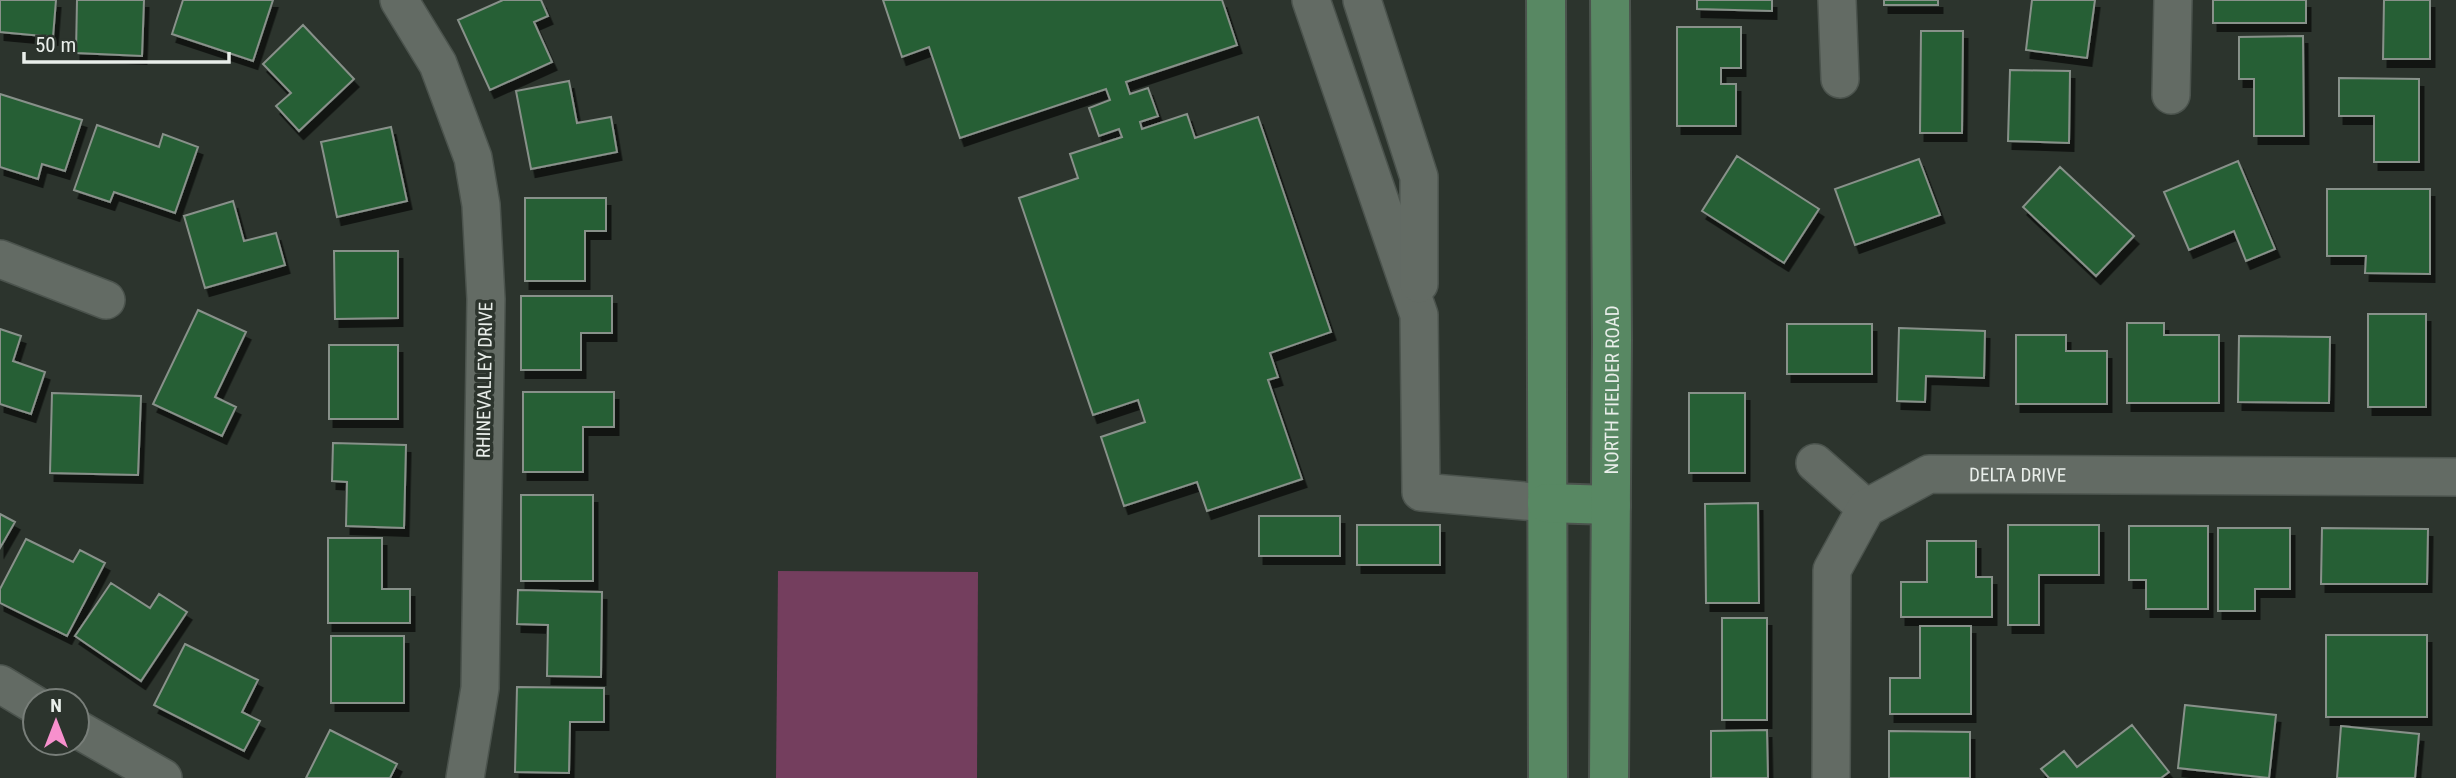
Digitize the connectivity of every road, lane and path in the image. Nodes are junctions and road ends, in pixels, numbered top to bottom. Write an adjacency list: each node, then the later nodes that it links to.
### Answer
1 (398, 0): 22 (street, RHINEVALLEY DRIVE)
2 (1311, 0): 12 (street)
3 (1362, 0): 12 (street)
4 (1546, 0): 15 (main road)
5 (1611, 0): 16 (main road, NORTH FIELDER ROAD)
6 (1837, 0): 8 (street)
7 (2173, 0): 9 (street)
8 (1840, 79)
9 (2171, 95)
10 (0, 259): 11 (street)
11 (106, 300)
12 (1419, 315): 15 (street)
13 (1815, 463): 17 (street)
14 (2456, 477): 17 (street, DELTA DRIVE)
15 (1547, 503): 16 (main road); 23 (main road)
16 (1611, 505): 24 (main road, NORTH FIELDER ROAD)
17 (1866, 508): 25 (street)
18 (0, 684): 19 (street)
19 (21, 697)
20 (91, 737): 21 (street)
21 (163, 778)
22 (465, 778)
23 (1548, 778)
24 (1609, 778)
25 (1831, 778)

